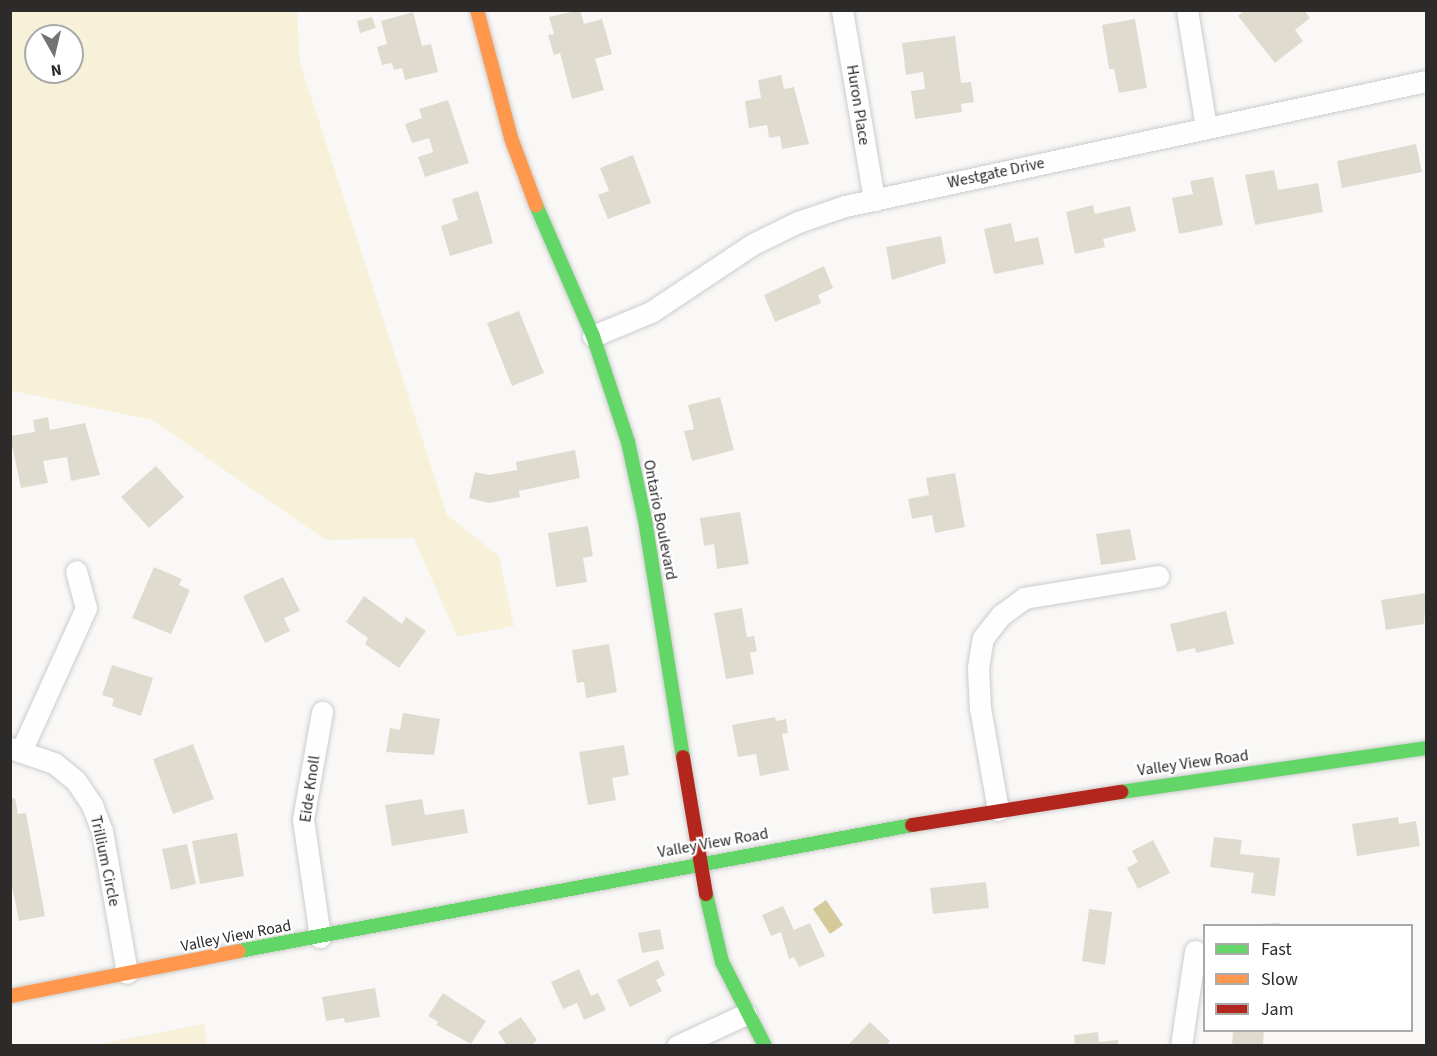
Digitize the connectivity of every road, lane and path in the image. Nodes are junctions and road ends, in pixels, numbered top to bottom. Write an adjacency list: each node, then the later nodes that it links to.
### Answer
1 (477, 10): 7 (main road, Ontario Boulevard)
2 (842, 10): 6 (street, Huron Place)
3 (1187, 10): 5 (street)
4 (1426, 81): 5 (street, Westgate Drive)
5 (1206, 127): 6 (street, Westgate Drive)
6 (873, 200): 7 (street, Westgate Drive)
7 (593, 336): 14 (main road, Ontario Boulevard)
8 (76, 571): 11 (street, Trillium Circle)
9 (1158, 576): 13 (street)
10 (322, 712): 15 (street, Eide Knoll)
11 (16, 748): 17 (street, Trillium Circle)
12 (1426, 748): 13 (main road, Valley View Road)
13 (998, 810): 14 (main road, Valley View Road)
14 (700, 862): 15 (main road, Valley View Road); 19 (main road, Ontario Boulevard)
15 (320, 937): 17 (main road, Valley View Road)
16 (1195, 951): 22 (street)
17 (127, 973): 18 (main road, Valley View Road)
18 (10, 996)
19 (746, 1014): 20 (street); 21 (main road, Ontario Boulevard)
20 (677, 1046)
21 (765, 1046)
22 (1181, 1046)

